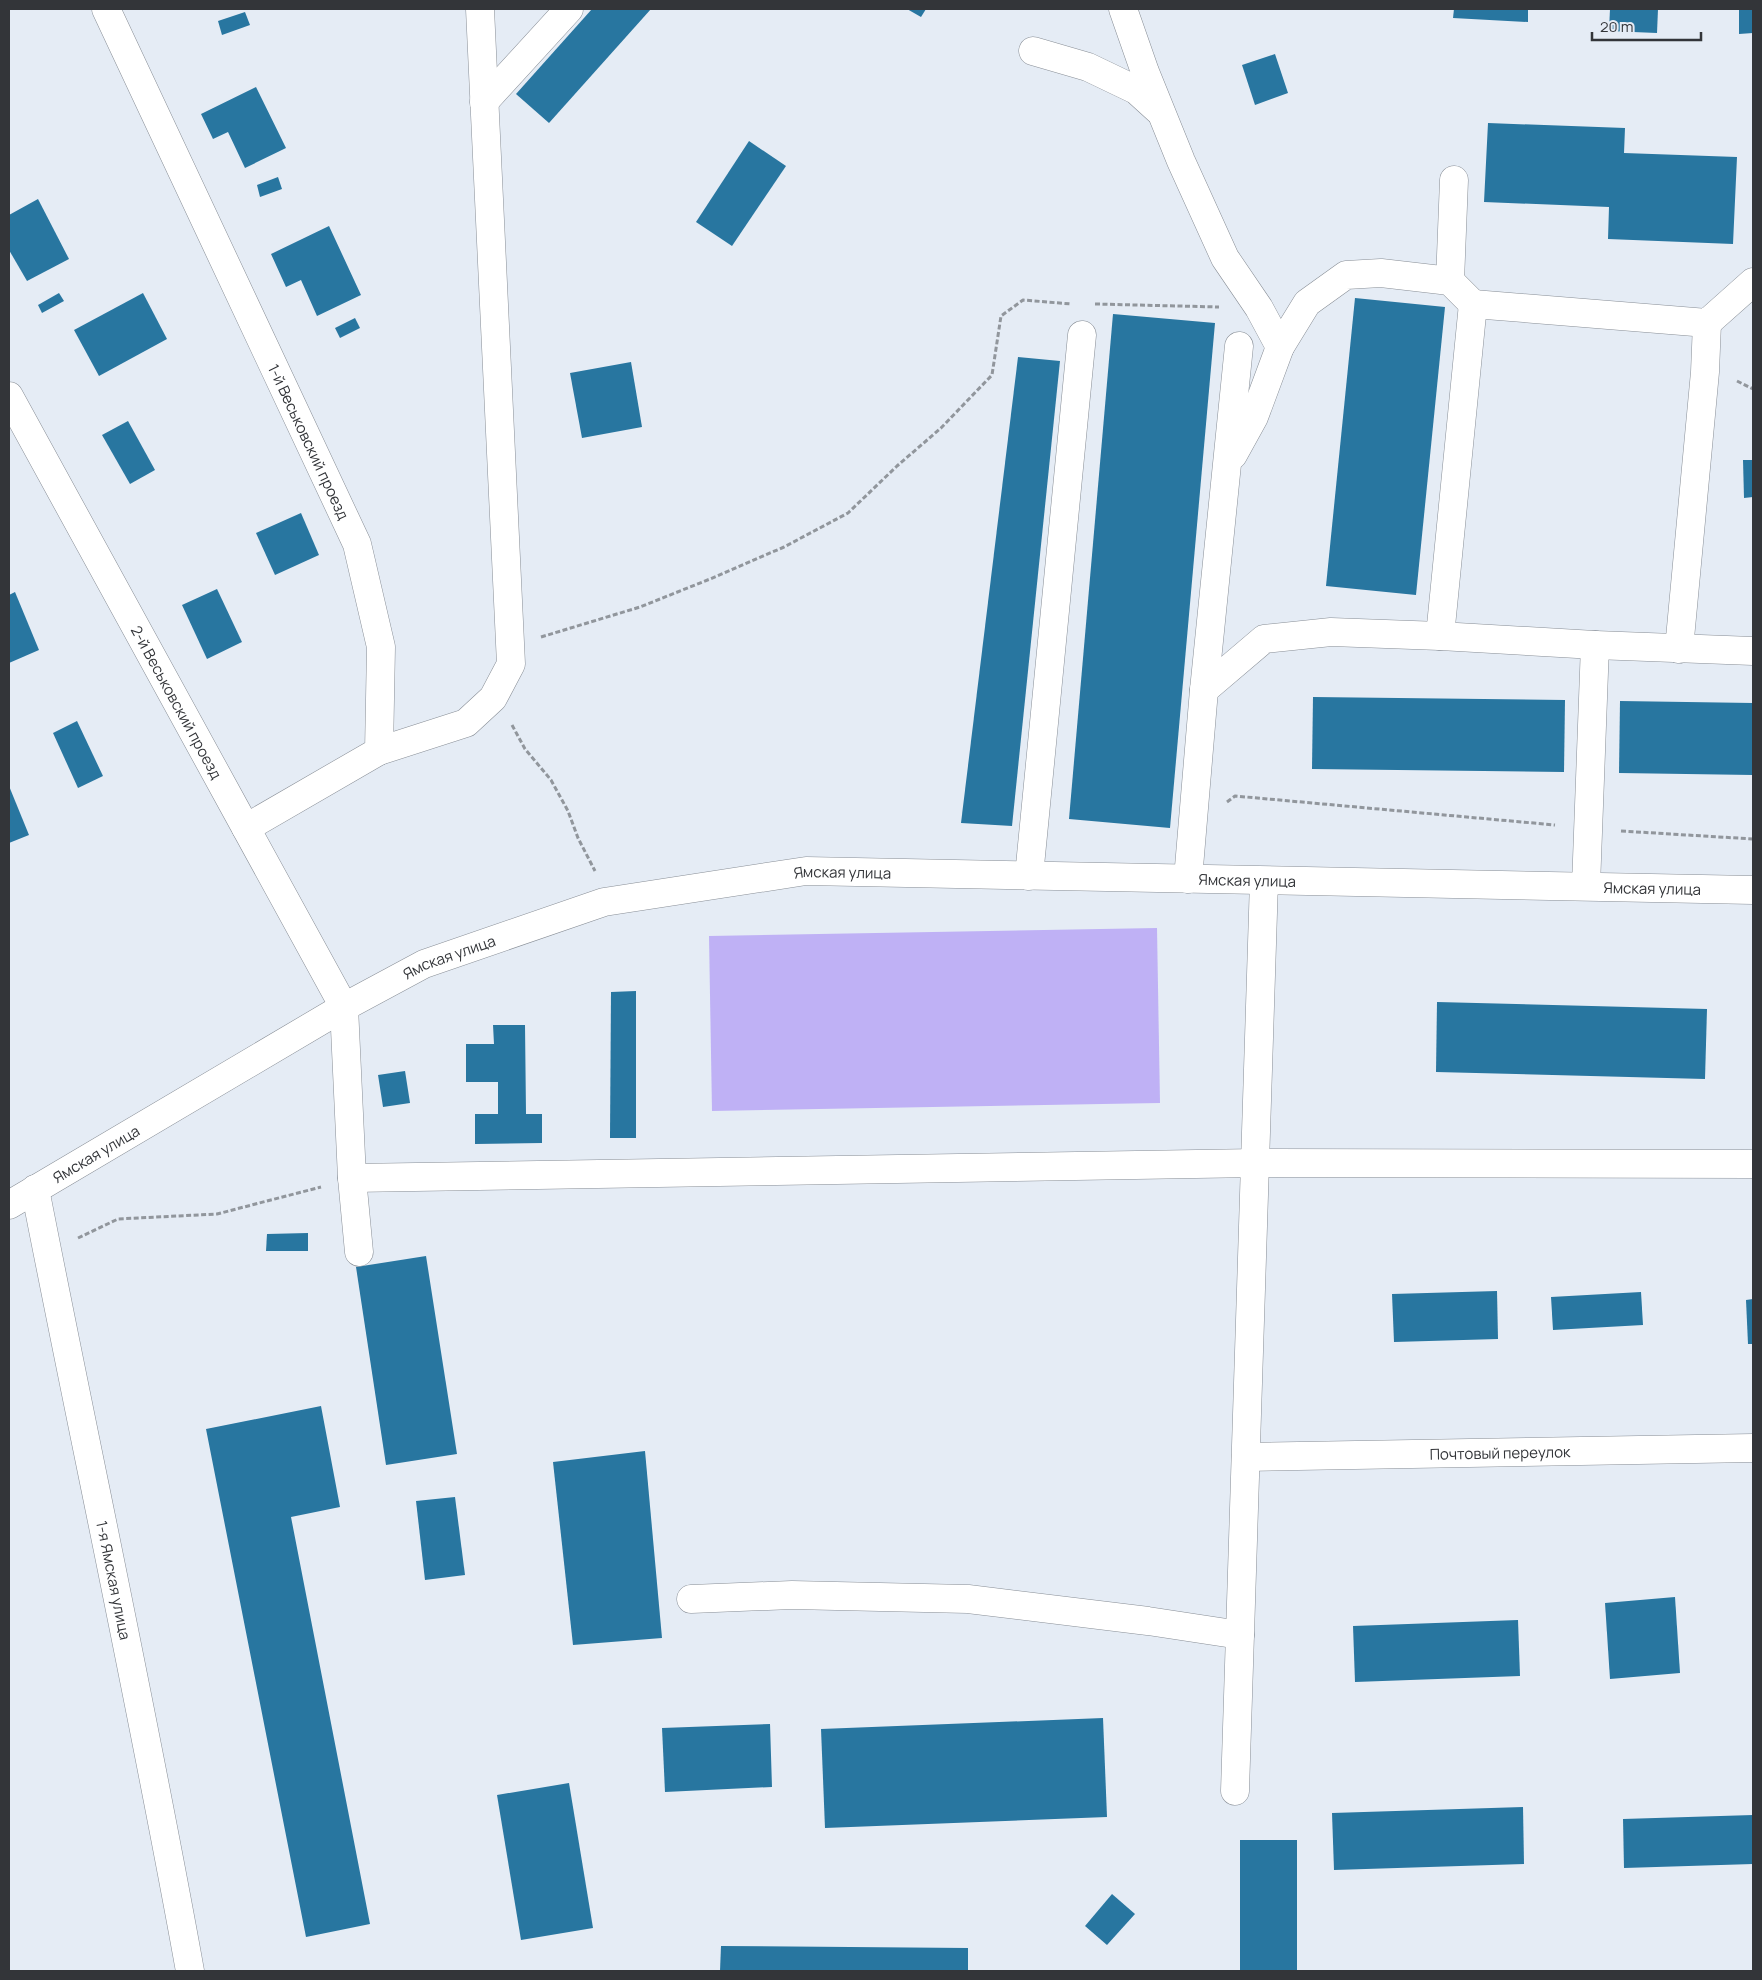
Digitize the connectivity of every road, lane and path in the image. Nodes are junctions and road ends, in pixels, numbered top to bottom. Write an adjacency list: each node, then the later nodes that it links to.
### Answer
1 (106, 9): 28 (street, 1-й Веськовский проезд)
2 (480, 9): 6 (street)
3 (568, 9): 6 (street)
4 (1123, 9): 7 (street)
5 (1033, 50): 7 (street)
6 (484, 102): 25 (street)
7 (1161, 113): 14 (street)
8 (1454, 180): 9 (street)
9 (1450, 281): 13 (street); 18 (street)
10 (1753, 282): 15 (street)
11 (1074, 304): 25 (path)
12 (1093, 304): 14 (path)
13 (1473, 304): 15 (street); 21 (street)
14 (1259, 308): 18 (street)
15 (1706, 323): 23 (street)
16 (1082, 335): 33 (street)
17 (1239, 346): 20 (street)
18 (1280, 347): 20 (street)
19 (9, 396): 30 (street, 2-й Веськовский проезд)
20 (1227, 465): 26 (street)
21 (1440, 636): 22 (street); 26 (street)
22 (1595, 645): 23 (street); 31 (street)
23 (1679, 649): 24 (street)
24 (1753, 651)
25 (511, 664): 27 (street)
26 (1204, 690): 29 (street)
27 (493, 698): 28 (street); 38 (path)
28 (379, 751): 30 (street)
29 (1193, 826): 31 (path); 34 (street)
30 (246, 828): 39 (street, 2-й Веськовский проезд)
31 (1588, 828): 32 (path); 36 (street)
32 (1753, 839)
33 (1029, 876): 34 (street, Ямская улица); 38 (street, Ямская улица)
34 (1188, 879): 35 (street, Ямская улица)
35 (1264, 881): 36 (street, Ямская улица); 40 (street)
36 (1586, 886): 37 (street, Ямская улица)
37 (1753, 890)
38 (604, 902): 39 (street, Ямская улица)
39 (344, 1007): 42 (street); 43 (street, Ямская улица)
40 (1256, 1163): 41 (street); 42 (street); 48 (street)
41 (1753, 1164)
42 (352, 1178): 45 (street); 46 (path)
43 (36, 1189): 44 (street, Ямская улица); 46 (street, 1-я Ямская улица)
44 (9, 1205)
45 (359, 1252)
46 (48, 1253): 52 (street, 1-я Ямская улица)
47 (1753, 1448): 48 (street, Почтовый переулок)
48 (1246, 1457): 50 (street)
49 (691, 1599): 50 (street)
50 (1240, 1635): 51 (street)
51 (1235, 1791)
52 (190, 1971)

